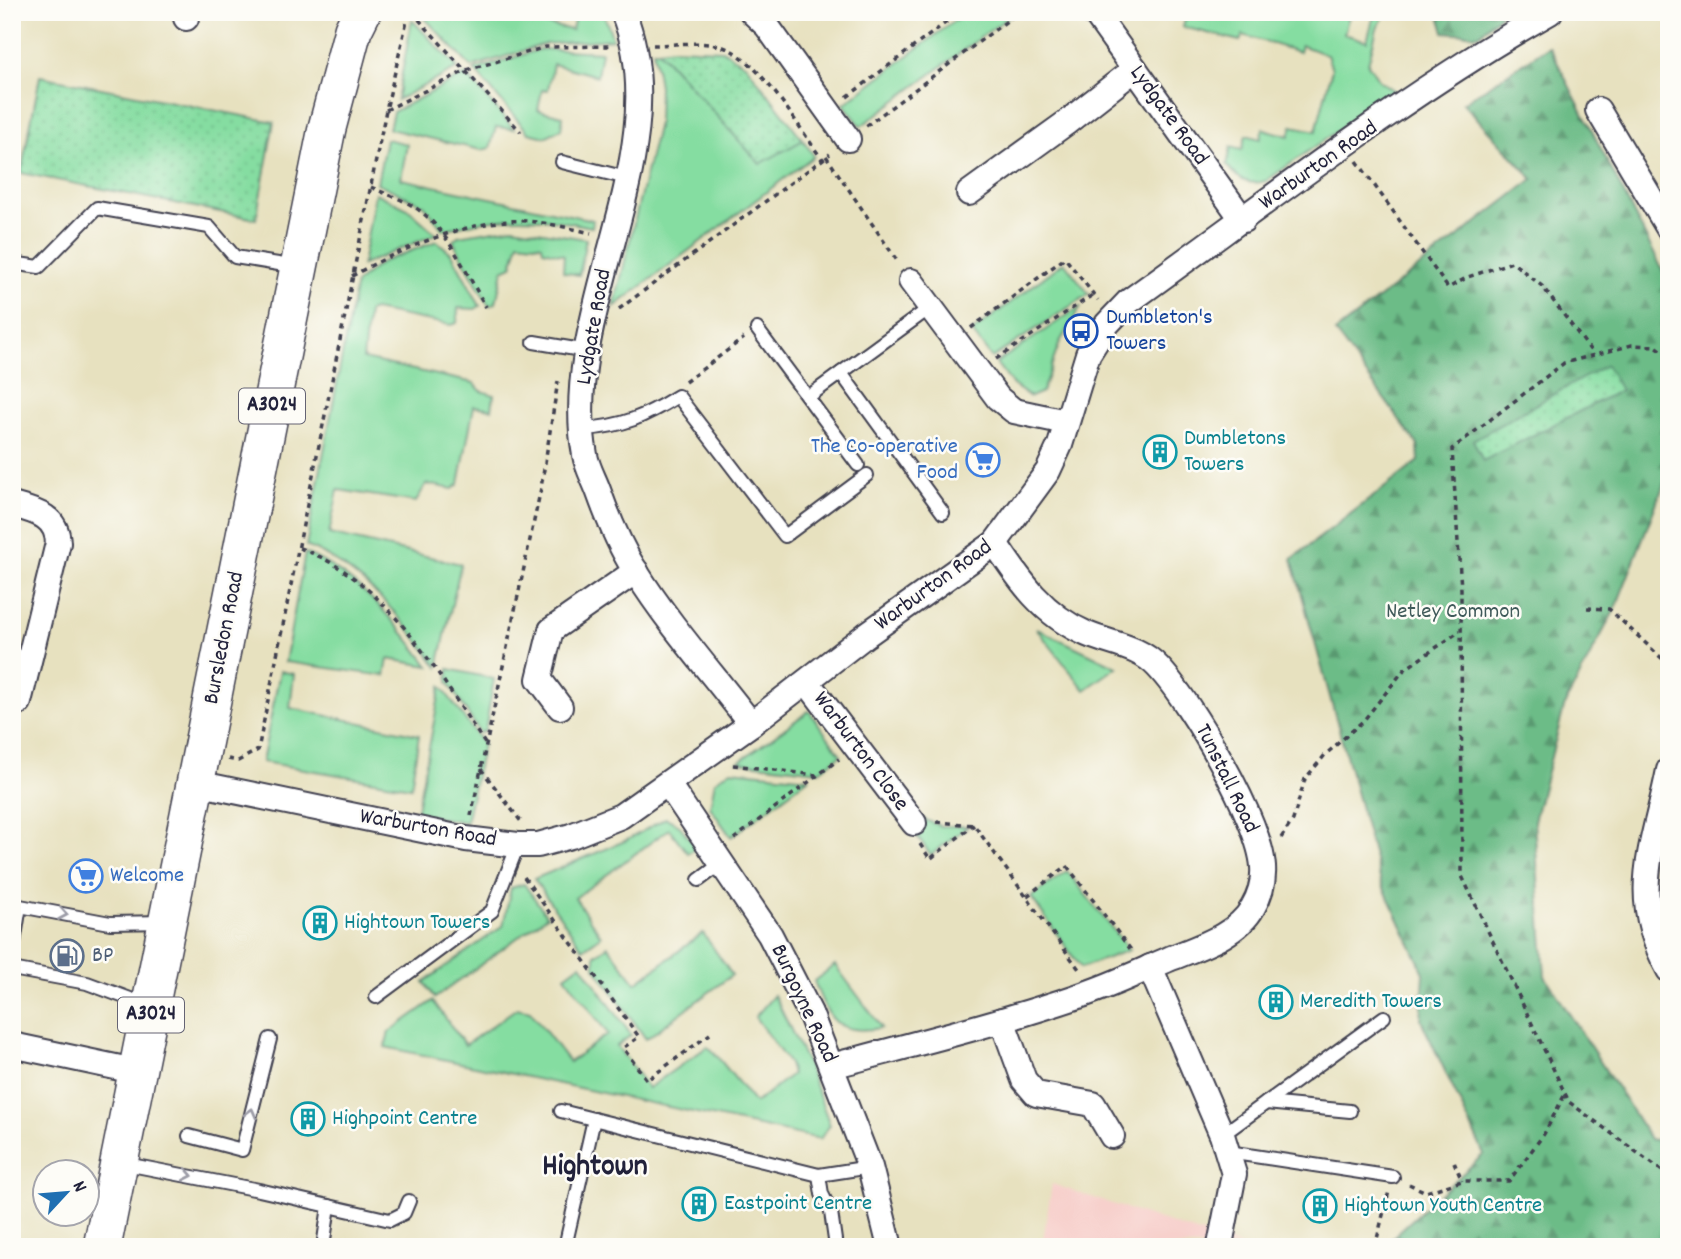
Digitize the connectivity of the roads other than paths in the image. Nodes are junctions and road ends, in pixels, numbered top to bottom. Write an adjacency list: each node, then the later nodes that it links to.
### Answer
1 (752, 12): 8 (street)
2 (1094, 12): 6 (street, Lydgate Road)
3 (1550, 12): 12 (street, Warburton Road)
4 (630, 14): 10 (street, Lydgate Road)
5 (356, 18): 15 (main road, Bursledon Road / A3024)
6 (1135, 69): 11 (street); 12 (street, Lydgate Road)
7 (1598, 110): 13 (street)
8 (848, 139)
9 (562, 162): 10 (lane)
10 (627, 178): 20 (street, Lydgate Road)
11 (969, 192)
12 (1243, 220): 23 (street, Warburton Road)
13 (1669, 229)
14 (12, 263): 15 (lane)
15 (299, 268): 36 (main road, Bursledon Road / A3024)
16 (911, 281): 17 (street)
17 (930, 307): 21 (lane); 23 (street)
18 (757, 329): 22 (lane)
19 (534, 342): 20 (lane)
20 (580, 343): 24 (street, Lydgate Road)
21 (841, 373): 22 (lane); 28 (lane)
22 (808, 397): 25 (lane)
23 (1066, 422): 29 (street, Warburton Road)
24 (584, 429): 26 (lane); 30 (street, Lydgate Road)
25 (858, 466)
26 (867, 475)
27 (12, 505): 32 (street)
28 (943, 513)
29 (995, 543): 31 (street, Warburton Road); 44 (street, Tunstall Road)
30 (636, 571): 33 (street); 34 (street, Lydgate Road)
31 (807, 682): 34 (street, Warburton Road); 38 (street, Warburton Close)
32 (19, 702)
33 (560, 707)
34 (751, 724): 37 (street, Warburton Road)
35 (1669, 771): 46 (street)
36 (196, 783): 39 (street, Warburton Road); 42 (main road, Bursledon Road / A3024)
37 (668, 784): 39 (street, Warburton Road); 40 (street, Burgoyne Road)
38 (914, 823)
39 (522, 850): 47 (lane)
40 (719, 858): 41 (lane); 53 (street, Burgoyne Road)
41 (699, 880)
42 (167, 922): 43 (lane, one-way to 42); 48 (main road, Bursledon Road / A3024)
43 (12, 955)
44 (1148, 968): 50 (street, Tunstall Road); 61 (street)
45 (12, 969): 48 (lane)
46 (1669, 970)
47 (376, 997)
48 (152, 1007): 54 (main road, Bursledon Road / A3024)
49 (1384, 1017): 55 (lane)
50 (1002, 1020): 53 (street, Tunstall Road); 60 (street)
51 (270, 1039): 59 (lane, one-way to 51)
52 (12, 1045): 54 (street)
53 (832, 1066): 63 (street, Burgoyne Road)
54 (139, 1072): 62 (main road, Bursledon Road / A3024)
55 (1266, 1103): 57 (lane); 61 (lane)
56 (562, 1111): 58 (lane)
57 (1350, 1111)
58 (594, 1119): 64 (lane); 72 (lane)
59 (189, 1136)
60 (1111, 1136)
61 (1225, 1144): 65 (lane); 69 (street)
62 (121, 1163): 67 (lane, one-way to 67); 70 (main road, Bursledon Road / A3024)
63 (870, 1167): 64 (lane); 68 (street, Burgoyne Road)
64 (818, 1175): 73 (lane)
65 (1393, 1177)
66 (409, 1201): 67 (lane)
67 (329, 1206): 71 (lane)
68 (895, 1246)
69 (1219, 1246)
70 (102, 1247)
71 (323, 1247)
72 (565, 1247)
73 (836, 1247)

